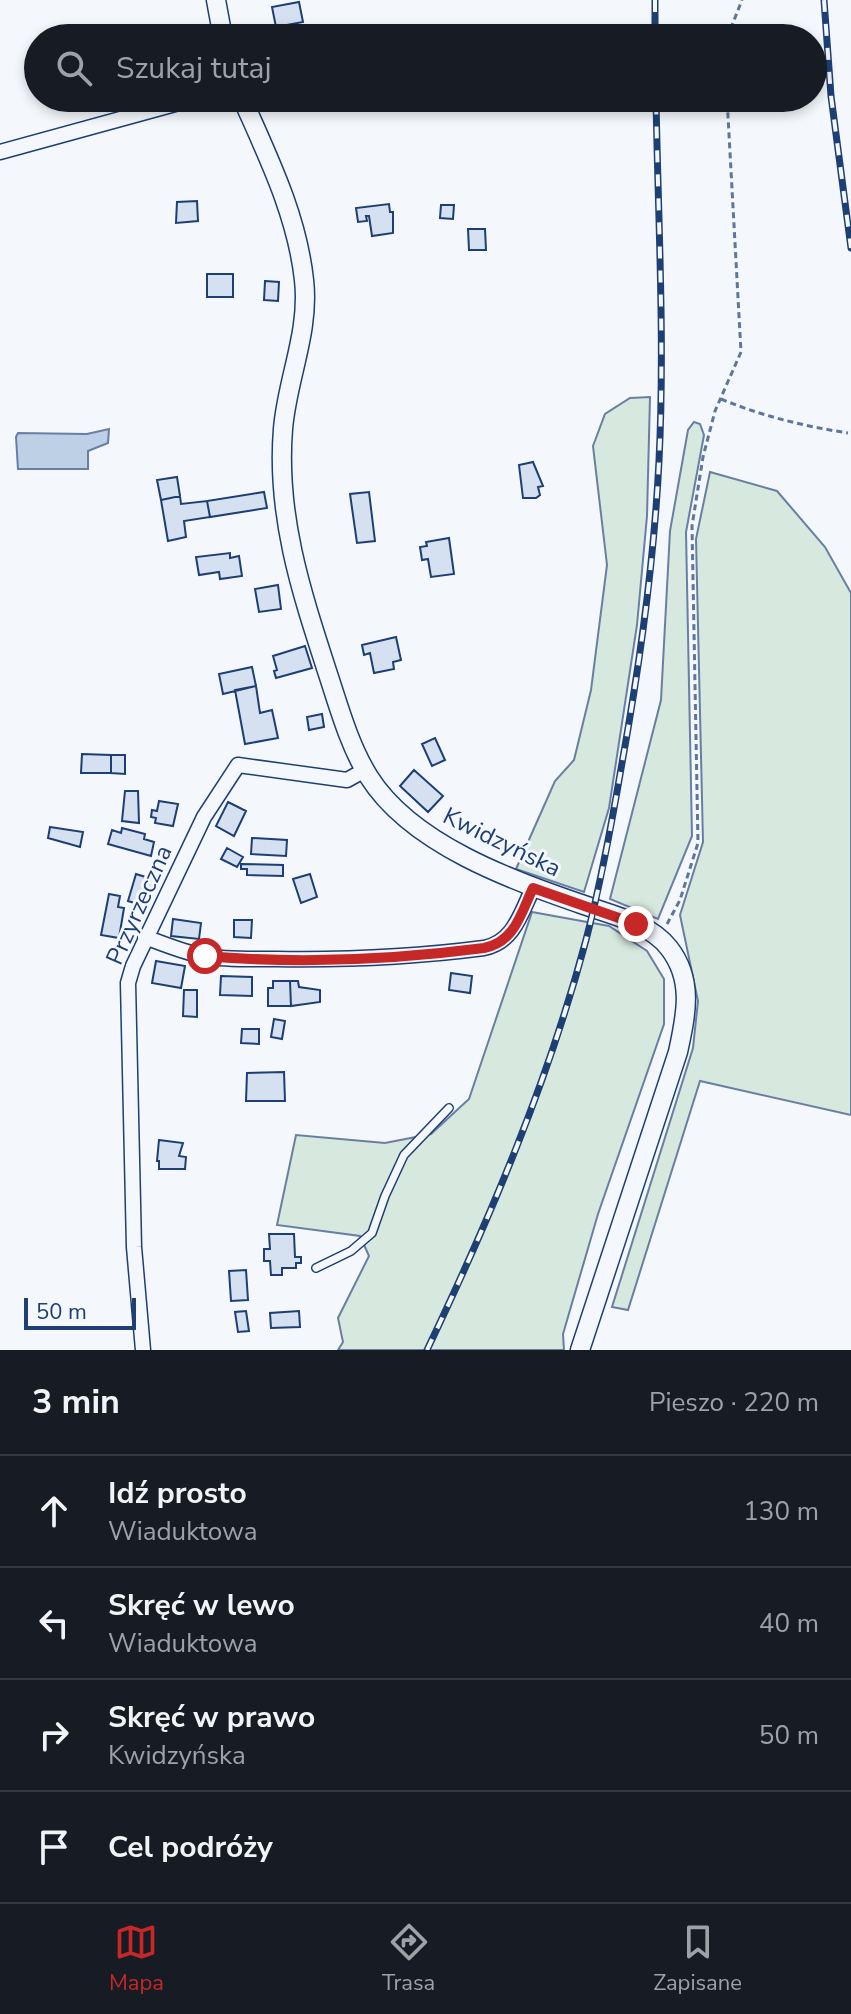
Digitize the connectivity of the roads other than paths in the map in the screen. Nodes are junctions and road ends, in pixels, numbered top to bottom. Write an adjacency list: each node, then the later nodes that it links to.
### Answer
1 (216, 0): 2 (street)
2 (220, 24)
3 (146, 112): 5 (street)
4 (248, 112): 6 (street, Kwidzyńska)
5 (0, 152)
6 (365, 770): 7 (street, Kwidzyńska); 8 (street, Przyrzeczna)
7 (533, 888): 8 (street); 12 (street, Kwidzyńska)
8 (145, 937): 11 (street, Przyrzeczna)
9 (449, 1108): 10 (lane)
10 (316, 1268)
11 (143, 1350)
12 (580, 1350)

